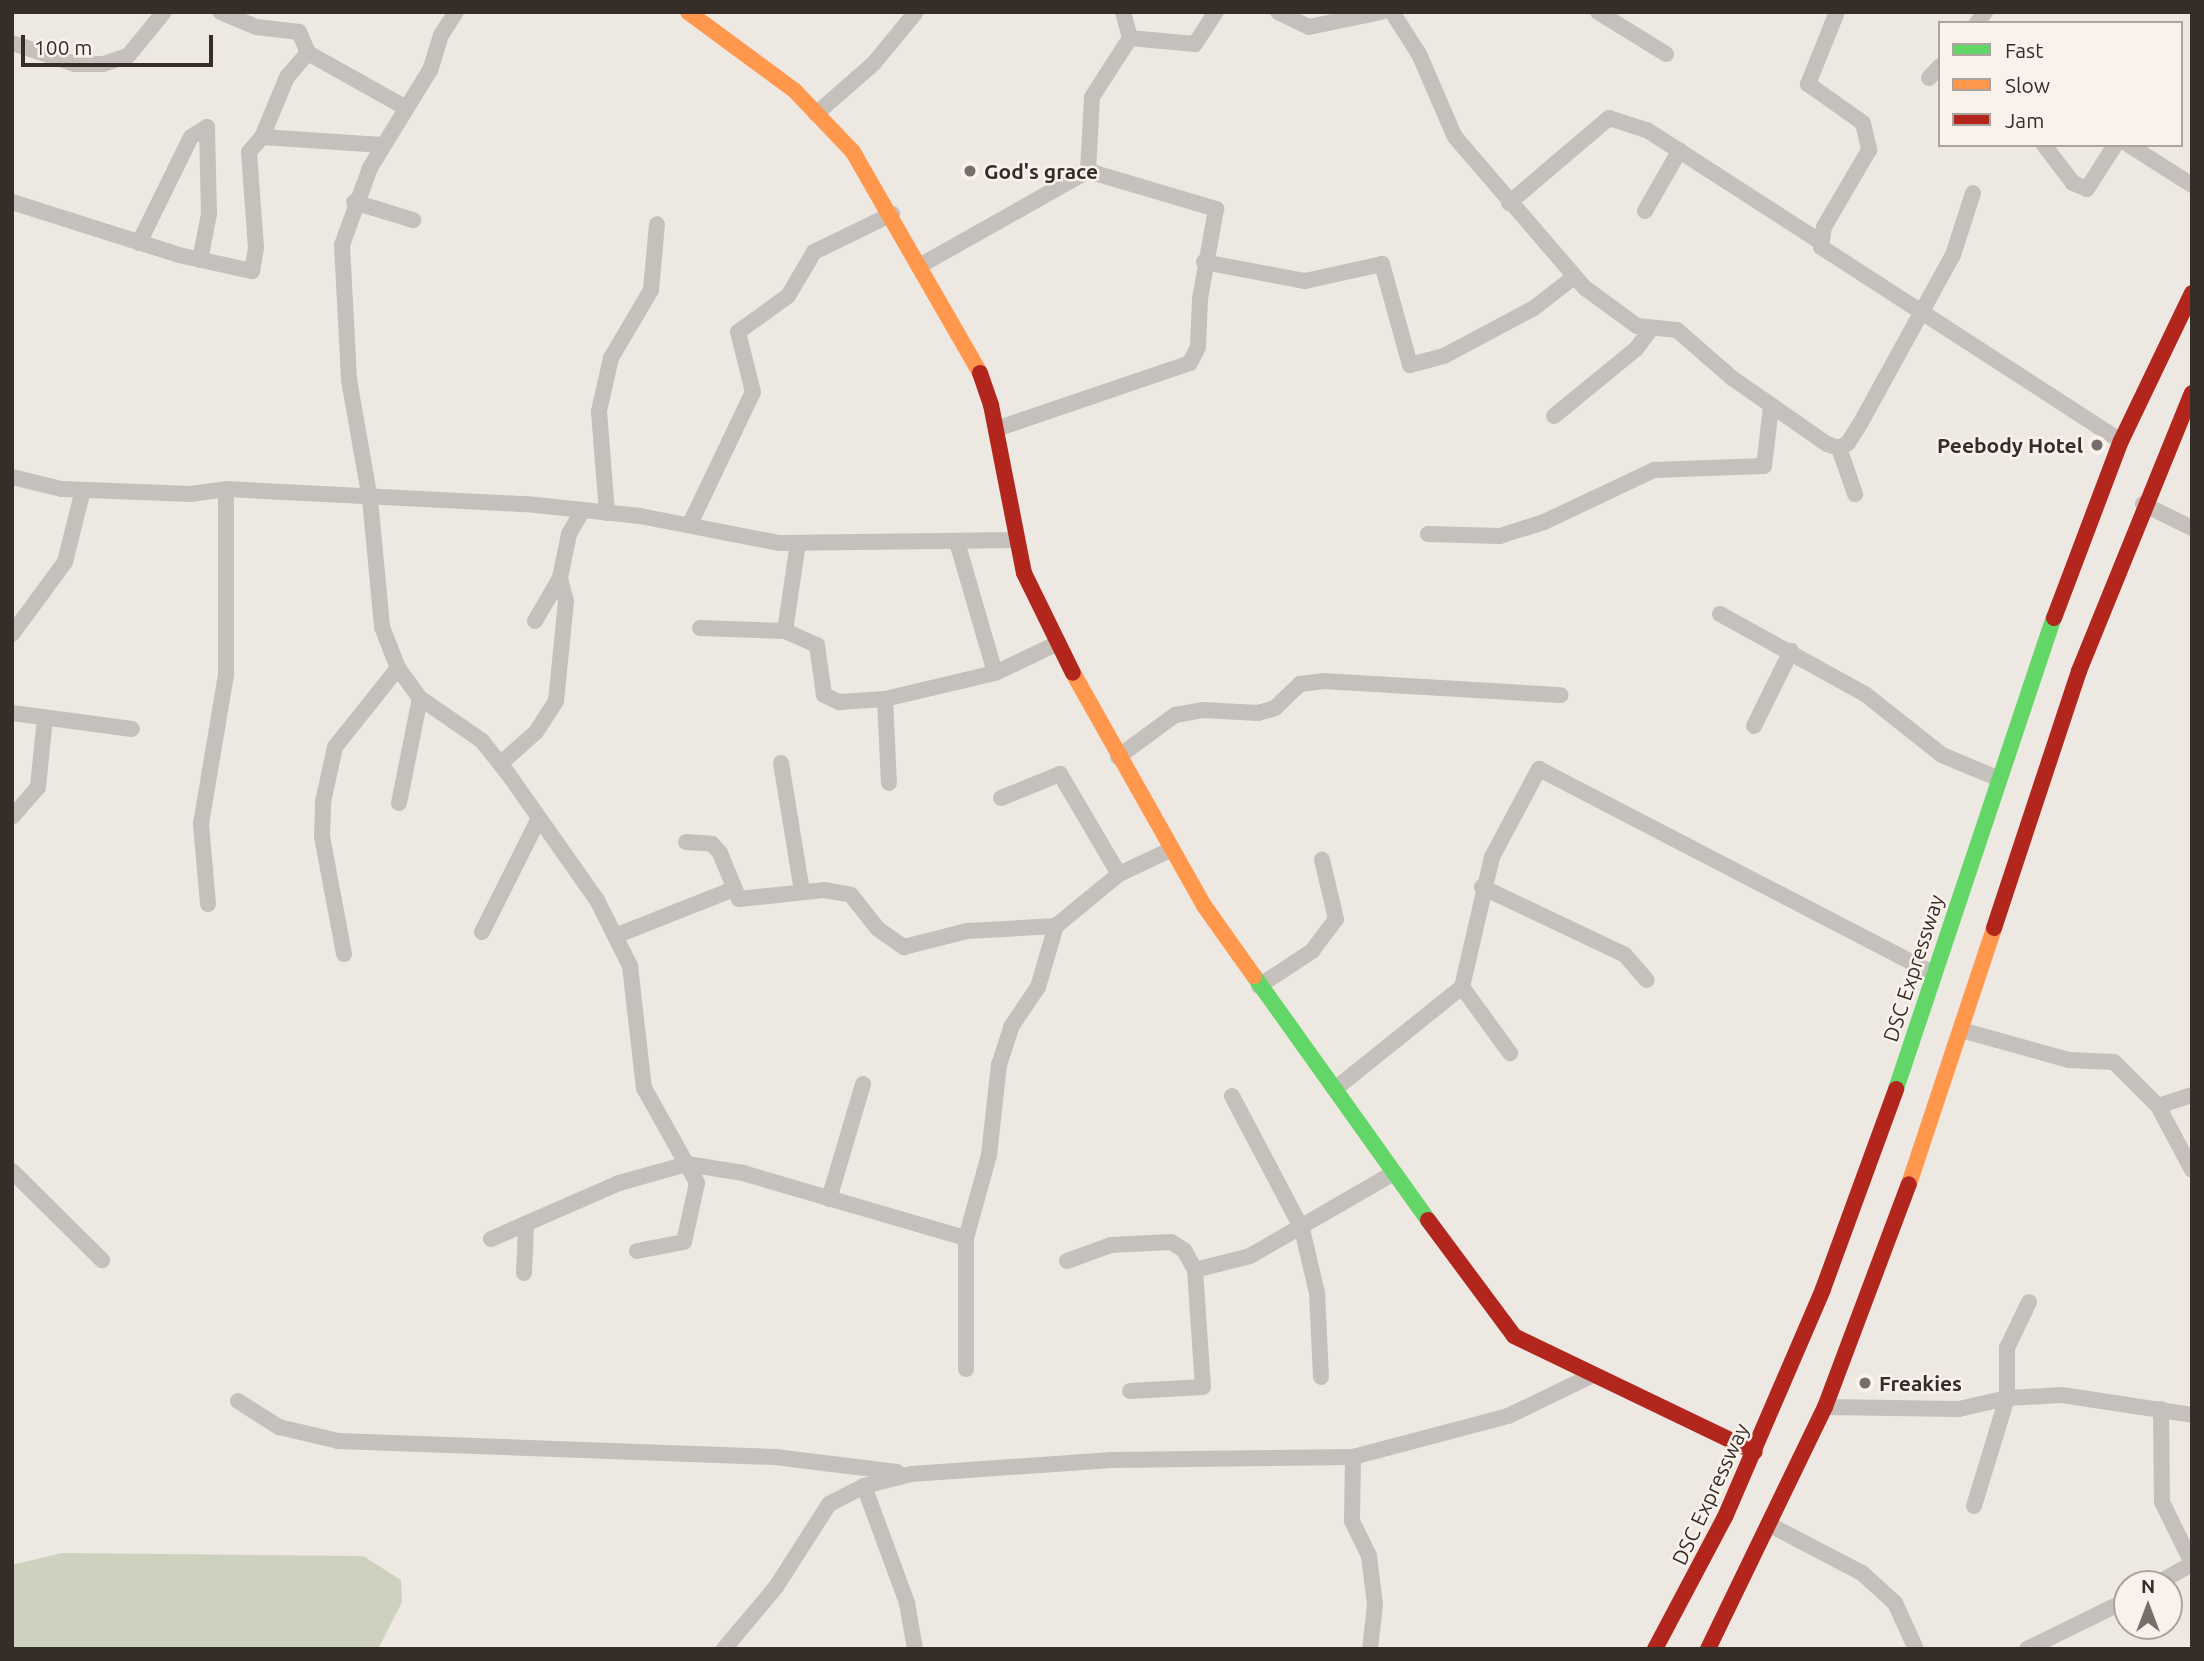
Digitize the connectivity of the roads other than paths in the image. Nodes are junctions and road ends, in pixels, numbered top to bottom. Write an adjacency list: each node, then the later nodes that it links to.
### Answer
1 (164, 12): 14 (street)
2 (220, 12): 15 (street)
3 (456, 12): 17 (street)
4 (688, 12): 18 (main road)
5 (916, 12): 18 (street)
6 (1123, 12): 13 (street)
7 (1216, 12): 13 (street)
8 (1278, 12): 9 (street)
9 (1381, 12)
10 (1392, 12): 30 (street)
11 (1598, 12): 16 (street)
12 (1837, 12): 35 (street)
13 (1130, 38): 25 (street)
14 (12, 43)
15 (308, 53): 17 (street); 19 (street)
16 (1666, 54)
17 (406, 108): 20 (street)
18 (816, 114): 32 (main road)
19 (262, 137): 20 (street); 37 (street)
20 (382, 145): 29 (street)
21 (2046, 147): 22 (street)
22 (2114, 147)
23 (2132, 147): 26 (street)
24 (1680, 150): 30 (street); 31 (street); 35 (street)
25 (1088, 171): 38 (street); 39 (street)
26 (2192, 185)
27 (1973, 193): 42 (street)
28 (12, 202): 36 (street)
29 (354, 202): 33 (street); 54 (street)
30 (1509, 203): 40 (street)
31 (1646, 211)
32 (892, 214): 39 (main road); 58 (street)
33 (413, 220)
34 (657, 224): 57 (street)
35 (1818, 240): 42 (street)
36 (139, 243): 37 (street); 37 (street)
37 (200, 260)
38 (1205, 262): 40 (street); 47 (street)
39 (921, 265): 47 (main road)
40 (1574, 277): 43 (street)
41 (2192, 293): 48 (main road, DSC Expressway)
42 (1919, 314): 48 (street); 49 (street)
43 (1651, 329): 45 (street); 46 (street)
44 (2192, 393): 55 (main road)
45 (1771, 407): 49 (street); 60 (street)
46 (1554, 416)
47 (996, 429): 61 (main road)
48 (2122, 442): 84 (main road, DSC Expressway)
49 (1839, 448): 53 (street)
50 (12, 477): 52 (street)
51 (226, 489): 52 (street); 54 (street); 98 (street)
52 (83, 490): 69 (street)
53 (1855, 494)
54 (370, 499): 56 (street); 72 (street)
55 (2143, 504): 59 (street); 107 (main road)
56 (581, 513): 57 (street); 64 (street)
57 (607, 513): 58 (street)
58 (690, 524): 63 (street)
59 (2192, 528)
60 (1428, 534)
61 (1017, 540): 62 (street); 70 (main road)
62 (957, 542): 63 (street); 73 (street)
63 (798, 543): 68 (street)
64 (560, 578): 66 (street); 83 (street)
65 (1720, 614): 71 (street)
66 (535, 621)
67 (700, 628): 68 (street)
68 (785, 631): 76 (street)
69 (12, 634)
70 (1056, 644): 73 (street); 81 (main road)
71 (1791, 651): 79 (street); 84 (street)
72 (398, 668): 75 (street); 102 (street)
73 (995, 673): 76 (street)
74 (1561, 695): 81 (street)
75 (420, 698): 83 (street); 88 (street)
76 (885, 699): 85 (street)
77 (12, 713): 78 (street)
78 (45, 718): 80 (street); 89 (street)
79 (1754, 726)
80 (132, 729)
81 (1118, 757): 92 (main road)
82 (781, 763): 97 (street)
83 (500, 764): 90 (street)
84 (1997, 778): 103 (main road, DSC Expressway)
85 (888, 783)
86 (12, 797): 89 (street)
87 (1001, 799): 94 (street)
88 (399, 803)
89 (13, 817)
90 (539, 818): 100 (street); 101 (street)
91 (686, 842): 96 (street)
92 (1170, 850): 94 (street); 105 (main road)
93 (1322, 860): 105 (street)
94 (1119, 874): 99 (street)
95 (1482, 887): 103 (street); 104 (street); 106 (street)
96 (731, 891): 97 (street); 101 (street)
97 (802, 891): 99 (street)
98 (208, 904)
99 (1056, 926): 121 (street)
100 (482, 932)
101 (615, 936): 114 (street)
102 (344, 954)
103 (1934, 974): 138 (main road, DSC Expressway)
104 (1647, 980)
105 (1259, 986): 110 (main road)
106 (1462, 987): 108 (street); 110 (street)
107 (1961, 1030): 113 (street); 135 (main road)
108 (1510, 1053)
109 (863, 1084): 118 (street)
110 (1335, 1089): 117 (main road)
111 (2192, 1095): 113 (street)
112 (1232, 1096): 120 (street)
113 (2158, 1106): 115 (street)
114 (687, 1164): 118 (street); 119 (street); 123 (street)
115 (2192, 1170)
116 (12, 1171): 124 (street)
117 (1394, 1173): 120 (street); 130 (main road)
118 (829, 1199): 121 (street)
119 (526, 1225): 122 (street); 127 (street)
120 (1302, 1229): 126 (street); 131 (street)
121 (966, 1238): 129 (street)
122 (491, 1239)
123 (637, 1251)
124 (102, 1260)
125 (1067, 1261): 126 (street)
126 (1195, 1270): 132 (street)
127 (524, 1273)
128 (2029, 1302): 133 (street)
129 (966, 1369)
130 (1593, 1375): 138 (main road); 139 (street)
131 (1321, 1377)
132 (1130, 1391)
133 (2007, 1398): 135 (street); 136 (street); 142 (street)
134 (238, 1401): 140 (street)
135 (1825, 1407): 143 (main road)
136 (2161, 1409): 137 (street); 144 (street)
137 (2190, 1410)
138 (1755, 1452): 149 (main road, DSC Expressway)
139 (1353, 1457): 140 (street); 148 (street)
140 (911, 1474): 141 (street)
141 (864, 1486): 146 (street); 147 (street)
142 (1974, 1506)
143 (1770, 1525): 150 (main road); 151 (street)
144 (2192, 1563)
145 (2113, 1607): 152 (street)
146 (724, 1649)
147 (915, 1649)
148 (1370, 1649)
149 (1656, 1649)
150 (1708, 1649)
151 (1916, 1649)
152 (2027, 1649)

